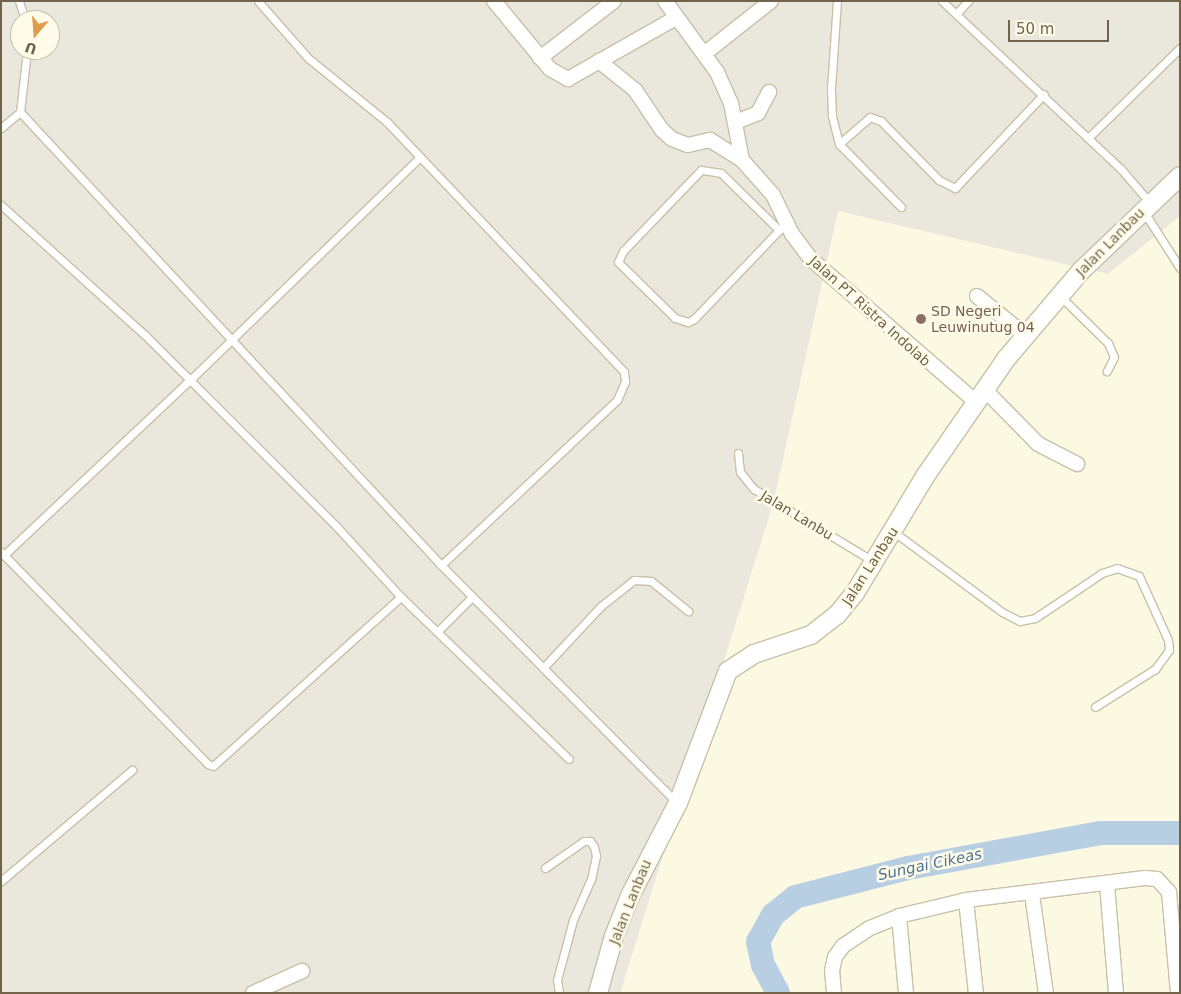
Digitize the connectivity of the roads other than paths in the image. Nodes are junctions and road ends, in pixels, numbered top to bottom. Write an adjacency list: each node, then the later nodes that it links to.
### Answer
1 (258, 1): 23 (lane)
2 (494, 1): 13 (street)
3 (614, 1): 13 (street)
4 (664, 1): 10 (street)
5 (771, 1): 12 (street)
6 (837, 1): 22 (lane)
7 (942, 1): 9 (lane)
8 (968, 1): 9 (lane)
9 (956, 14): 17 (lane)
10 (676, 18): 12 (street); 15 (street)
11 (1180, 48): 21 (lane)
12 (704, 54): 19 (street)
13 (540, 58): 15 (street)
14 (26, 60): 18 (lane)
15 (600, 61): 24 (street, Jalan PT Ristra Indolab)
16 (769, 92): 19 (street)
17 (1044, 94): 21 (lane); 22 (lane)
18 (20, 112): 20 (lane); 34 (lane)
19 (736, 122): 24 (street)
20 (1, 128)
21 (1088, 138): 26 (lane)
22 (840, 144): 28 (lane)
23 (420, 157): 34 (lane); 43 (lane)
24 (742, 160): 29 (street, Jalan PT Ristra Indolab)
25 (1180, 176): 26 (street, Jalan Lanbau)
26 (1144, 201): 30 (lane); 31 (street, Jalan Lanbau)
27 (1, 205): 36 (lane)
28 (901, 207)
29 (783, 226): 29 (lane); 37 (street, Jalan PT Ristra Indolab)
30 (1180, 268)
31 (1058, 295): 33 (street, Jalan Lanbau); 35 (lane)
32 (977, 296): 33 (street)
33 (1025, 335): 37 (street, Jalan Lanbau)
34 (231, 339): 36 (lane); 43 (lane)
35 (1107, 371)
36 (191, 379): 41 (lane); 44 (lane)
37 (981, 396): 39 (street, Jalan PT Ristra Indolab); 40 (street, Jalan Lanbau)
38 (738, 453): 42 (lane, Jalan Lanbu)
39 (1076, 464)
40 (893, 532): 42 (street, Jalan Lanbau); 49 (lane)
41 (2, 553): 44 (lane)
42 (875, 562): 52 (street, Jalan Lanbau)
43 (441, 565): 45 (lane)
44 (401, 597): 47 (lane)
45 (472, 597): 47 (lane); 48 (lane)
46 (688, 611): 48 (lane)
47 (438, 631): 50 (lane)
48 (543, 668): 52 (lane)
49 (1096, 707)
50 (569, 759)
51 (132, 770): 54 (lane)
52 (678, 803): 62 (street, Jalan Lanbau)
53 (545, 868): 61 (lane)
54 (1, 881)
55 (1107, 884): 56 (street); 67 (street); 68 (street)
56 (1032, 894): 57 (street); 66 (street)
57 (966, 900): 58 (street); 65 (street)
58 (899, 916): 63 (street); 64 (street)
59 (302, 971): 60 (street)
60 (253, 993)
61 (559, 993)
62 (598, 993)
63 (834, 993)
64 (906, 993)
65 (976, 993)
66 (1046, 993)
67 (1116, 993)
68 (1178, 993)

